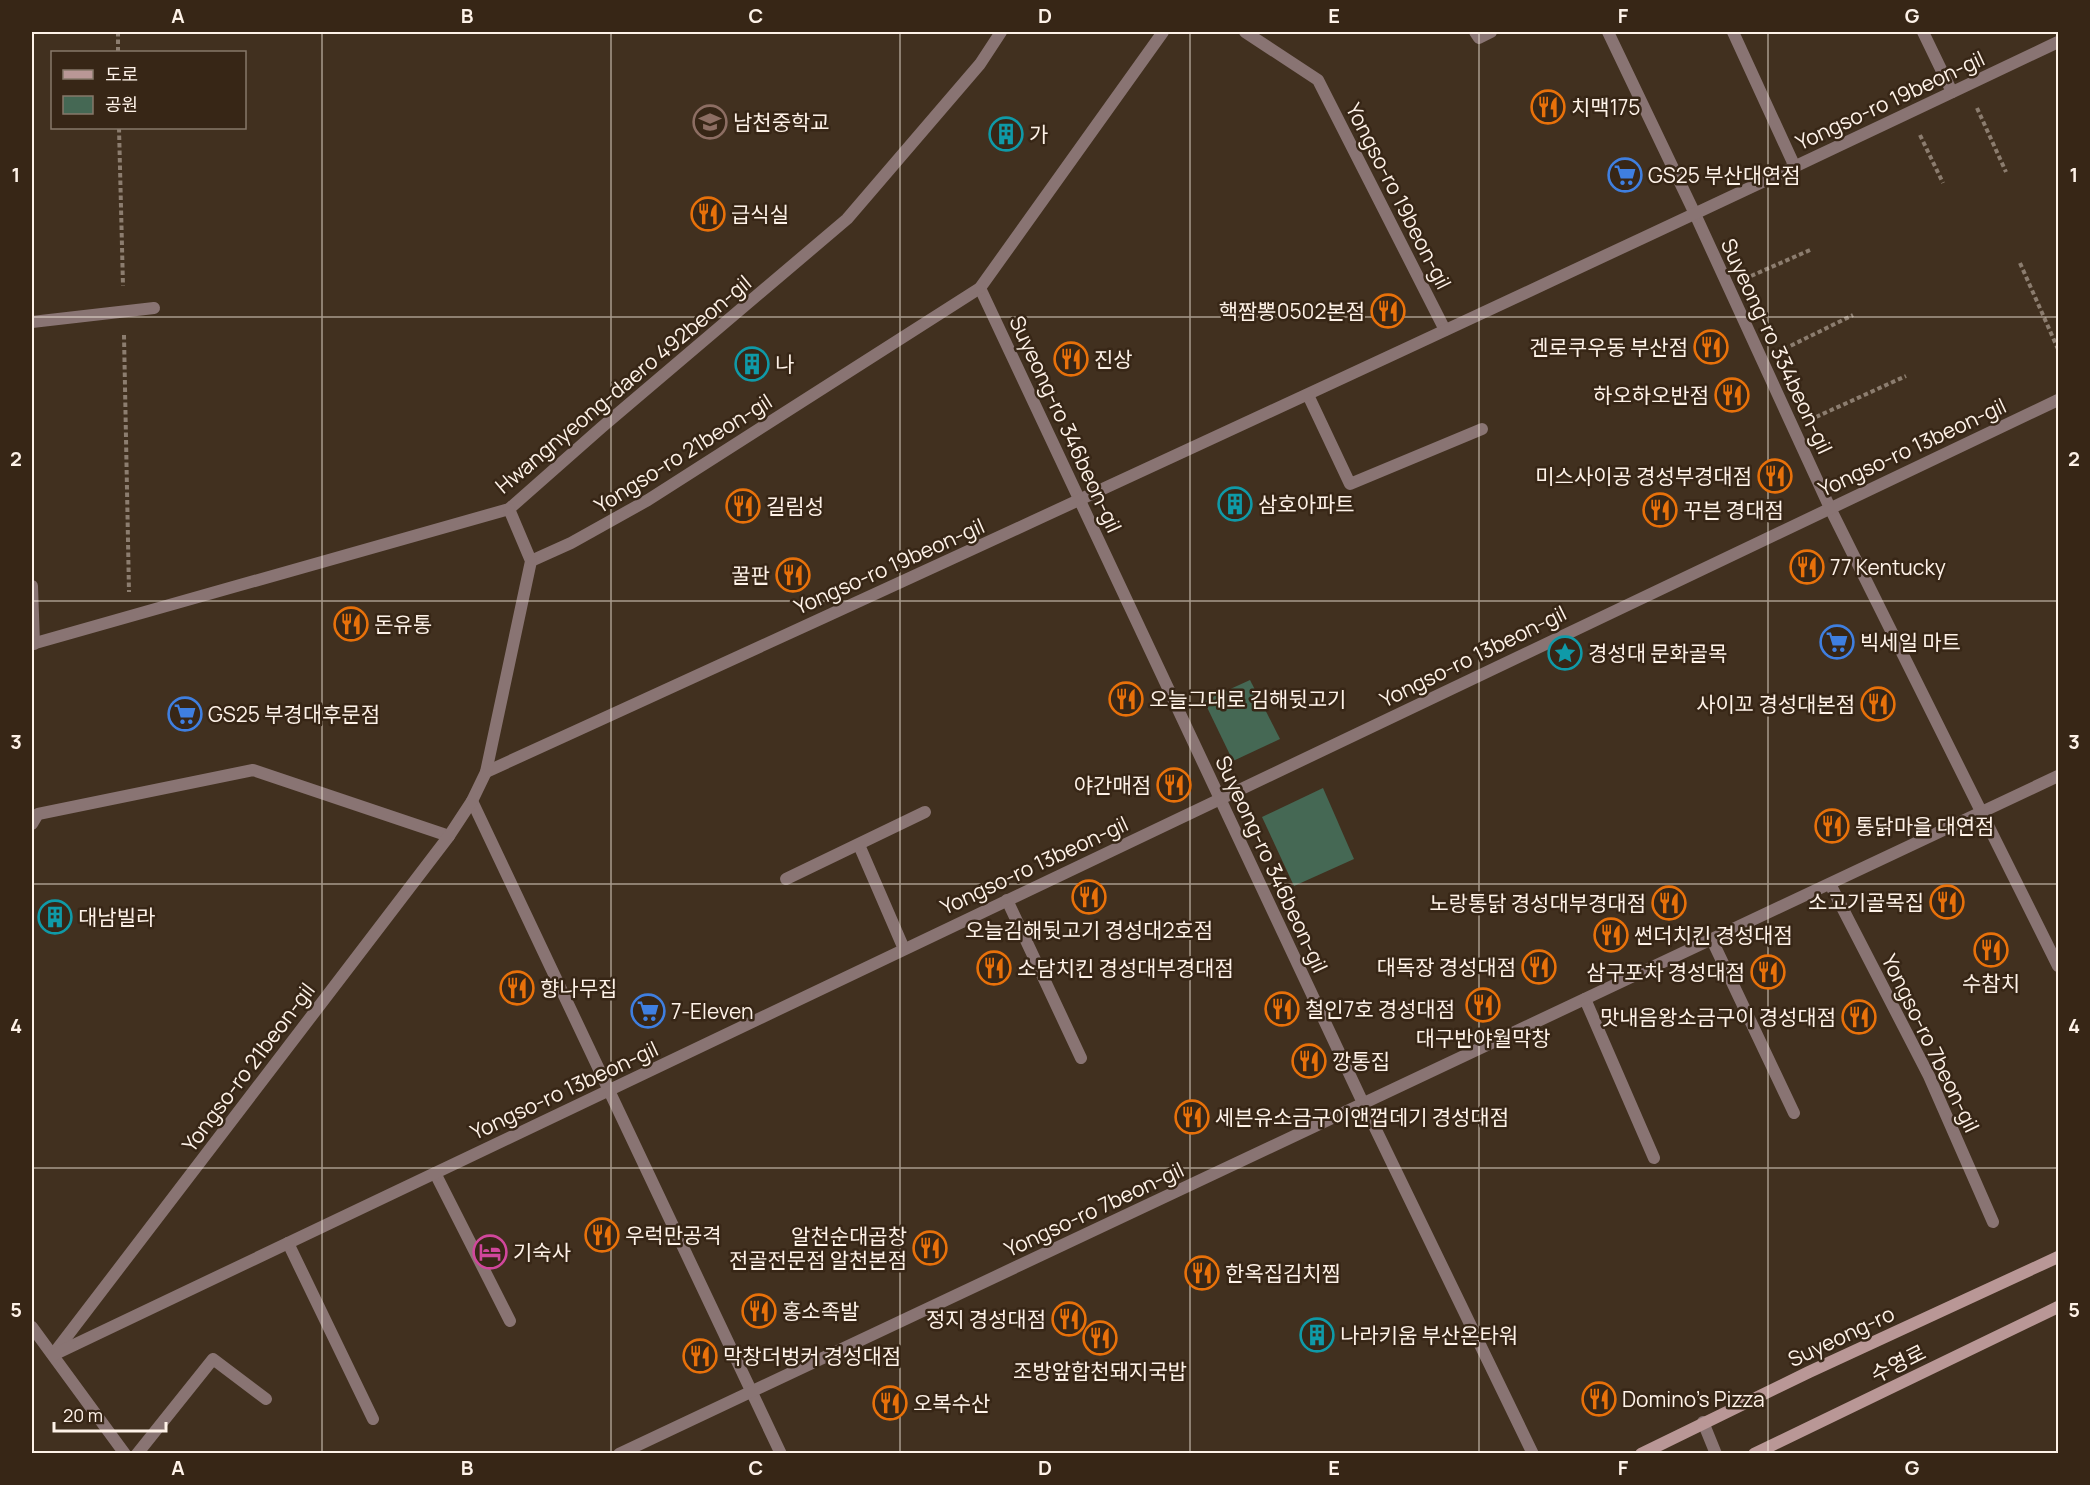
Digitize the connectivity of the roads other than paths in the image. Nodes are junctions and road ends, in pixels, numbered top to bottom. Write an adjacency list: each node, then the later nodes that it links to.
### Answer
1 (1001, 32): 22 (street, Hwangnyeong-daero 492beon-gil)
2 (1163, 32): 13 (street, Yongso-ro 21beon-gil)
3 (1245, 32): 16 (street, Yongso-ro 19beon-gil)
4 (1476, 32): 5 (street)
5 (1491, 32)
6 (1608, 32): 12 (street, Suyeong-ro 334beon-gil)
7 (1733, 32): 11 (street)
8 (1923, 32): 10 (street)
9 (2058, 42): 10 (street, Yongso-ro 19beon-gil)
10 (1952, 92): 11 (street, Yongso-ro 19beon-gil)
11 (1795, 166): 12 (street, Yongso-ro 19beon-gil)
12 (1695, 214): 16 (street, Yongso-ro 19beon-gil); 21 (street, Suyeong-ro 334beon-gil)
13 (980, 288): 20 (street, Suyeong-ro 346beon-gil); 23 (street, Yongso-ro 21beon-gil)
14 (154, 308): 15 (street)
15 (32, 322)
16 (1445, 330): 17 (street, Yongso-ro 19beon-gil)
17 (1308, 395): 19 (street); 20 (street, Yongso-ro 19beon-gil)
18 (2058, 400): 21 (street, Yongso-ro 13beon-gil)
19 (1482, 429)
20 (1080, 501): 26 (street, Yongso-ro 19beon-gil); 28 (street, Suyeong-ro 346beon-gil)
21 (1830, 508): 28 (street, Yongso-ro 13beon-gil); 31 (street, Suyeong-ro 334beon-gil)
22 (509, 509): 23 (street); 25 (street, Hwangnyeong-daero 492beon-gil)
23 (531, 561): 26 (street, Yongso-ro 21beon-gil)
24 (32, 586): 25 (street)
25 (33, 644)
26 (486, 772): 29 (street, Yongso-ro 21beon-gil)
27 (2058, 776): 31 (street, Yongso-ro 7beon-gil)
28 (1220, 799): 37 (street, Yongso-ro 13beon-gil); 44 (street, Suyeong-ro 346beon-gil)
29 (472, 801): 33 (street, Yongso-ro 21beon-gil); 43 (street)
30 (925, 812): 34 (street)
31 (1982, 813): 36 (street, Yongso-ro 7beon-gil); 40 (street, Suyeong-ro 334beon-gil)
32 (32, 824): 33 (street)
33 (449, 836): 54 (street, Yongso-ro 21beon-gil)
34 (859, 846): 35 (street); 39 (street)
35 (786, 879)
36 (1830, 884): 38 (street, Yongso-ro 7beon-gil); 48 (street, Yongso-ro 7beon-gil)
37 (1007, 900): 39 (street, Yongso-ro 13beon-gil); 42 (street)
38 (1712, 940): 41 (street, Yongso-ro 7beon-gil); 45 (street)
39 (904, 949): 43 (street, Yongso-ro 13beon-gil)
40 (2058, 966)
41 (1585, 999): 44 (street, Yongso-ro 7beon-gil); 46 (street)
42 (1081, 1058)
43 (609, 1090): 47 (street, Yongso-ro 13beon-gil); 55 (street)
44 (1363, 1103): 55 (street, Yongso-ro 7beon-gil); 63 (street, Suyeong-ro 346beon-gil)
45 (1794, 1113)
46 (1654, 1158)
47 (435, 1173): 49 (street, Yongso-ro 13beon-gil); 52 (street)
48 (1993, 1222)
49 (288, 1243): 54 (street, Yongso-ro 13beon-gil); 57 (street)
50 (2058, 1257): 58 (main road, Suyeong-ro)
51 (2058, 1307): 66 (main road, 수영로)
52 (510, 1321)
53 (32, 1328): 54 (street)
54 (53, 1355): 59 (street)
55 (751, 1391): 61 (street, Yongso-ro 7beon-gil); 62 (street)
56 (266, 1398): 60 (street)
57 (373, 1419)
58 (1703, 1422): 64 (main road, Suyeong-ro); 65 (street)
59 (125, 1454)
60 (137, 1454)
61 (619, 1454)
62 (781, 1454)
63 (1533, 1454)
64 (1641, 1454)
65 (1716, 1454)
66 (1754, 1454)

